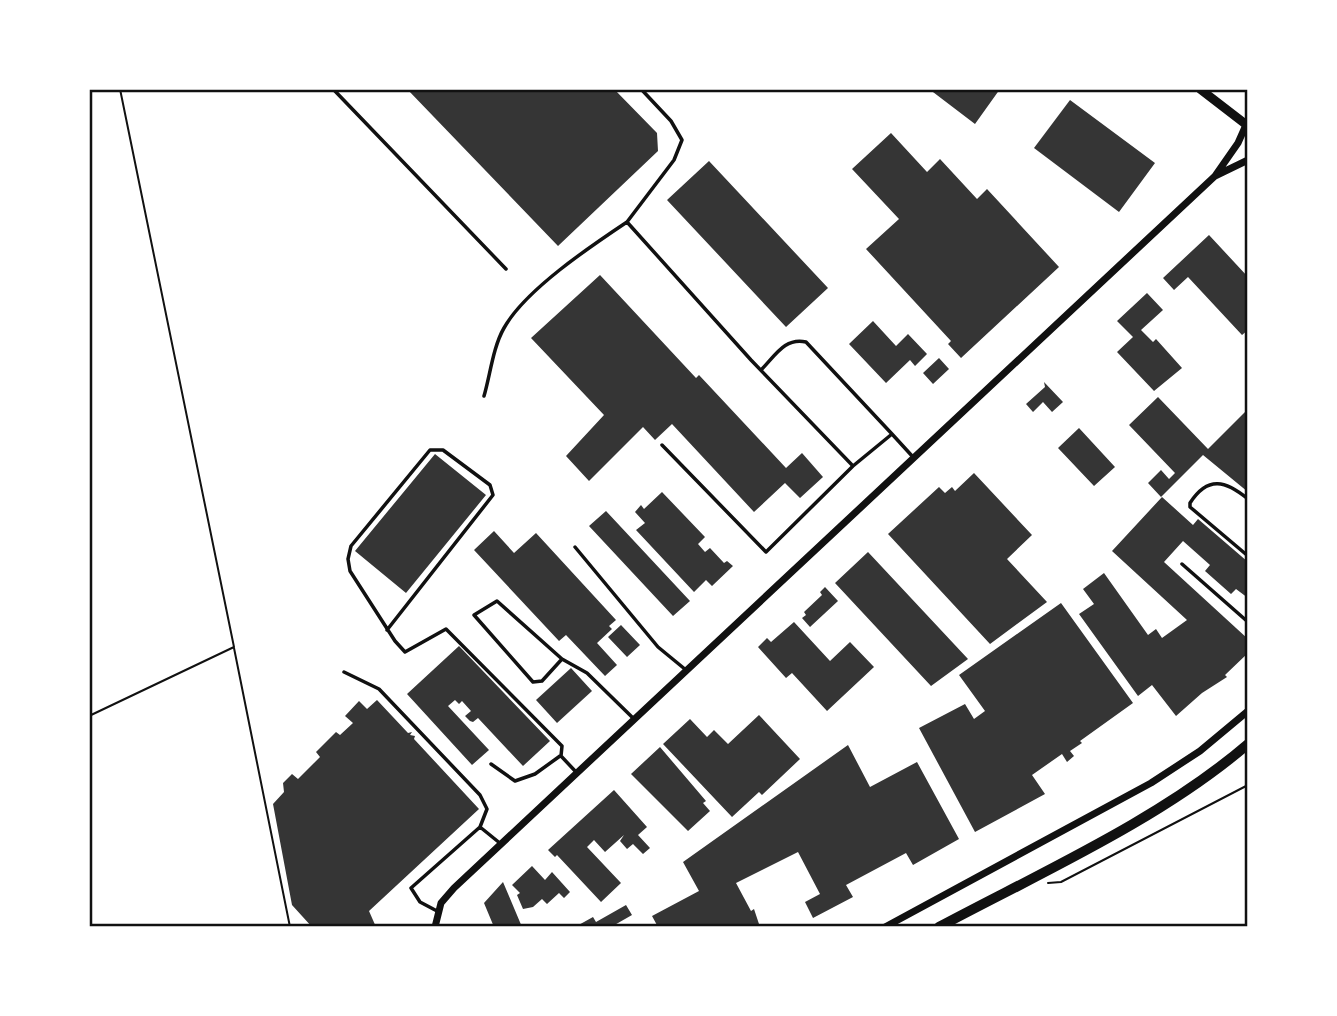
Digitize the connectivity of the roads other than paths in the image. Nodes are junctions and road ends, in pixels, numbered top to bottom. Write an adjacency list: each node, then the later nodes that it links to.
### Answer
1 (333, 89): 8 (lane)
2 (641, 89): 7 (lane)
3 (1200, 89): 4 (street)
4 (1247, 125): 6 (street)
5 (1248, 160): 6 (street)
6 (1215, 176): 13 (street)
7 (627, 222): 9 (lane); 10 (lane)
8 (506, 269)
9 (761, 370): 11 (lane); 14 (lane)
10 (484, 396)
11 (892, 434): 13 (lane); 14 (lane)
12 (662, 445): 14 (lane)
13 (914, 458): 22 (street)
14 (853, 466)
15 (1248, 499): 17 (lane)
16 (575, 547): 22 (lane)
17 (1248, 556)
18 (1182, 564): 19 (lane)
19 (1248, 622)
20 (387, 630): 20 (lane); 27 (lane)
21 (562, 659): 21 (lane); 25 (lane)
22 (686, 671): 25 (street)
23 (344, 673): 30 (lane)
24 (1248, 711): 34 (street)
25 (634, 719): 29 (street)
26 (1248, 744): 35 (main road)
27 (561, 756): 28 (lane); 29 (lane)
28 (491, 764)
29 (577, 773): 31 (street)
30 (480, 827): 31 (lane); 32 (lane)
31 (501, 844): 32 (street)
32 (437, 911): 33 (street)
33 (435, 927)
34 (885, 927)
35 (939, 927)

